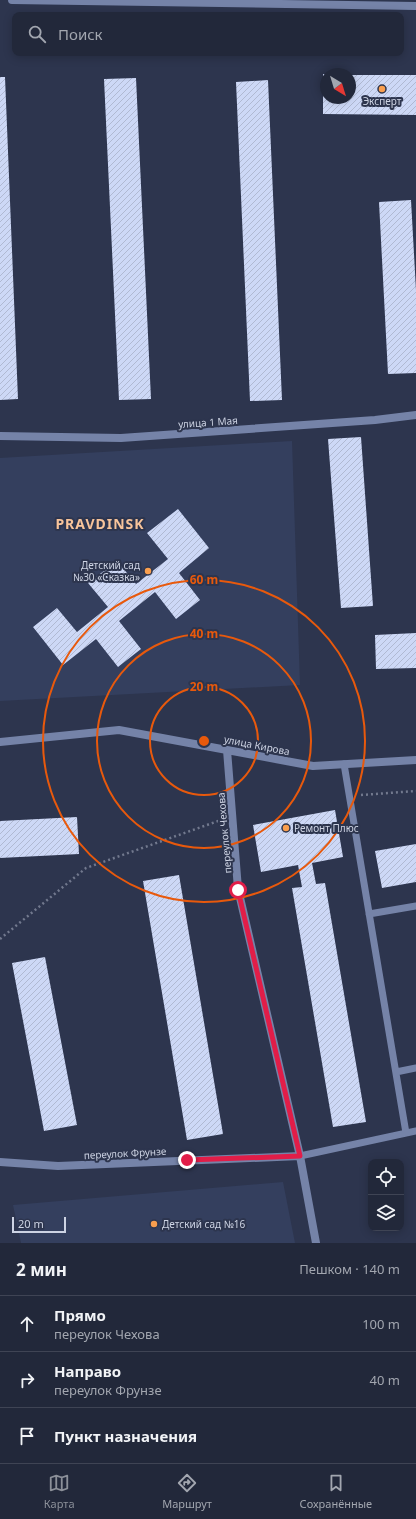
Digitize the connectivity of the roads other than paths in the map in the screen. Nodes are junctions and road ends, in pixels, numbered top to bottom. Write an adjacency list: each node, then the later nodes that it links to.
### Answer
1 (12, 0): 2 (street)
2 (227, 2): 3 (street)
3 (416, 6)
4 (416, 416): 5 (street, улица 1 Мая)
5 (0, 436)
6 (0, 742): 7 (street, улица Кирова)
7 (227, 750): 9 (street, улица Кирова); 16 (street, переулок Чехова)
8 (416, 760): 9 (street, улица Кирова)
9 (344, 764): 11 (lane)
10 (416, 906): 11 (lane)
11 (369, 914): 13 (lane)
12 (416, 1068): 13 (lane)
13 (396, 1072): 15 (lane)
14 (416, 1131): 15 (lane)
15 (406, 1133): 16 (lane)
16 (300, 1156): 17 (street, переулок Фрунзе); 18 (street, переулок Чехова)
17 (0, 1162)
18 (316, 1243)

